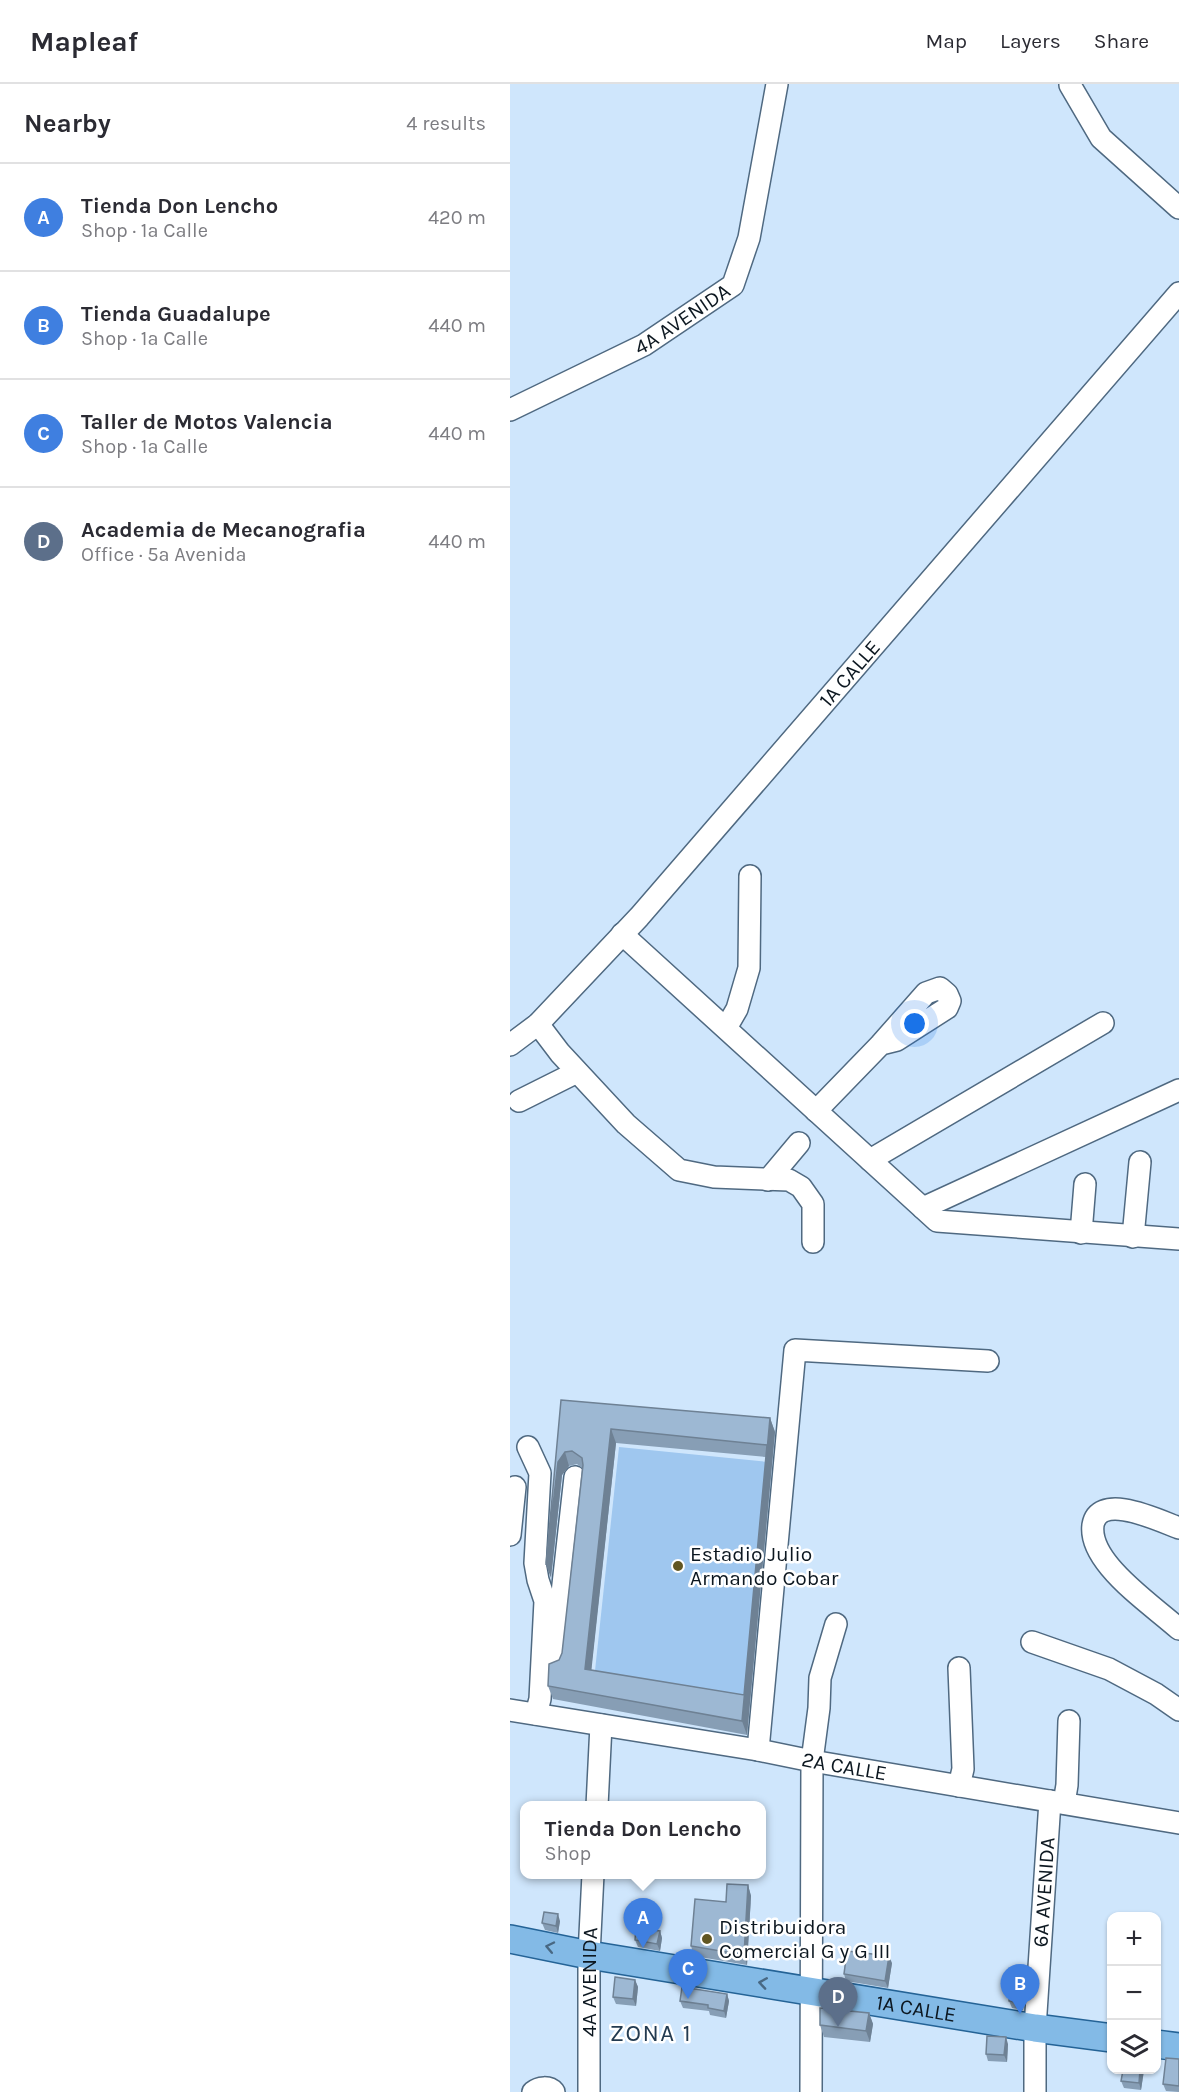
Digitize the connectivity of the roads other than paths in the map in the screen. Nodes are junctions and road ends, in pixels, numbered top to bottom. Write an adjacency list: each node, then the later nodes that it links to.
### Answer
1 (777, 84): 5 (street, 4A AVENIDA)
2 (1070, 85): 3 (street)
3 (1179, 208)
4 (1179, 293): 7 (street, 1A CALLE)
5 (510, 410)
6 (750, 876): 10 (street)
7 (622, 934): 9 (street, 1A CALLE); 10 (street)
8 (1103, 1023): 18 (street)
9 (538, 1024): 12 (street, 1A CALLE); 13 (street)
10 (726, 1028): 16 (street)
11 (881, 1044): 16 (street)
12 (510, 1045)
13 (577, 1072): 15 (street); 20 (street)
14 (1179, 1090): 22 (street)
15 (519, 1101)
16 (816, 1111): 18 (street)
17 (799, 1143): 20 (street)
18 (870, 1160): 22 (street)
19 (1140, 1162): 24 (street)
20 (768, 1180): 26 (street)
21 (1085, 1184): 23 (street)
22 (923, 1208): 23 (street)
23 (1081, 1233): 24 (street)
24 (1133, 1237): 25 (street)
25 (1179, 1239)
26 (813, 1242)
27 (988, 1361): 42 (street)
28 (528, 1447): 39 (street)
29 (575, 1478): 39 (street)
30 (515, 1487): 32 (street)
31 (1179, 1528): 34 (street)
32 (510, 1535)
33 (836, 1624): 43 (street)
34 (1179, 1629)
35 (1032, 1642): 38 (street)
36 (958, 1668): 44 (street)
37 (510, 1710): 39 (street, 2A CALLE)
38 (1179, 1710)
39 (542, 1715): 41 (street, 2A CALLE)
40 (1069, 1721): 46 (street, 6A AVENIDA)
41 (601, 1725): 42 (street, 2A CALLE); 45 (street)
42 (758, 1750): 43 (street, 2A CALLE)
43 (812, 1761): 44 (street, 2A CALLE); 51 (street)
44 (959, 1786): 46 (street, 2A CALLE)
45 (597, 1801)
46 (1057, 1802): 47 (street, 2A CALLE); 52 (street, 6A AVENIDA)
47 (1179, 1823)
48 (593, 1879): 50 (street, 4A AVENIDA)
49 (510, 1939): 50 (main road, 1A CALLE, one-way to 49)
50 (589, 1955): 51 (main road, 1A CALLE, one-way to 50); 58 (street, 4A AVENIDA)
51 (812, 1990): 52 (main road, 1A CALLE); 59 (street)
52 (1035, 2028): 53 (main road, 1A CALLE); 60 (street, 6A AVENIDA)
53 (1107, 2037)
54 (1161, 2045): 55 (main road)
55 (1179, 2047)
56 (533, 2092): 57 (street)
57 (554, 2092)
58 (590, 2092)
59 (811, 2092)
60 (1035, 2092)

